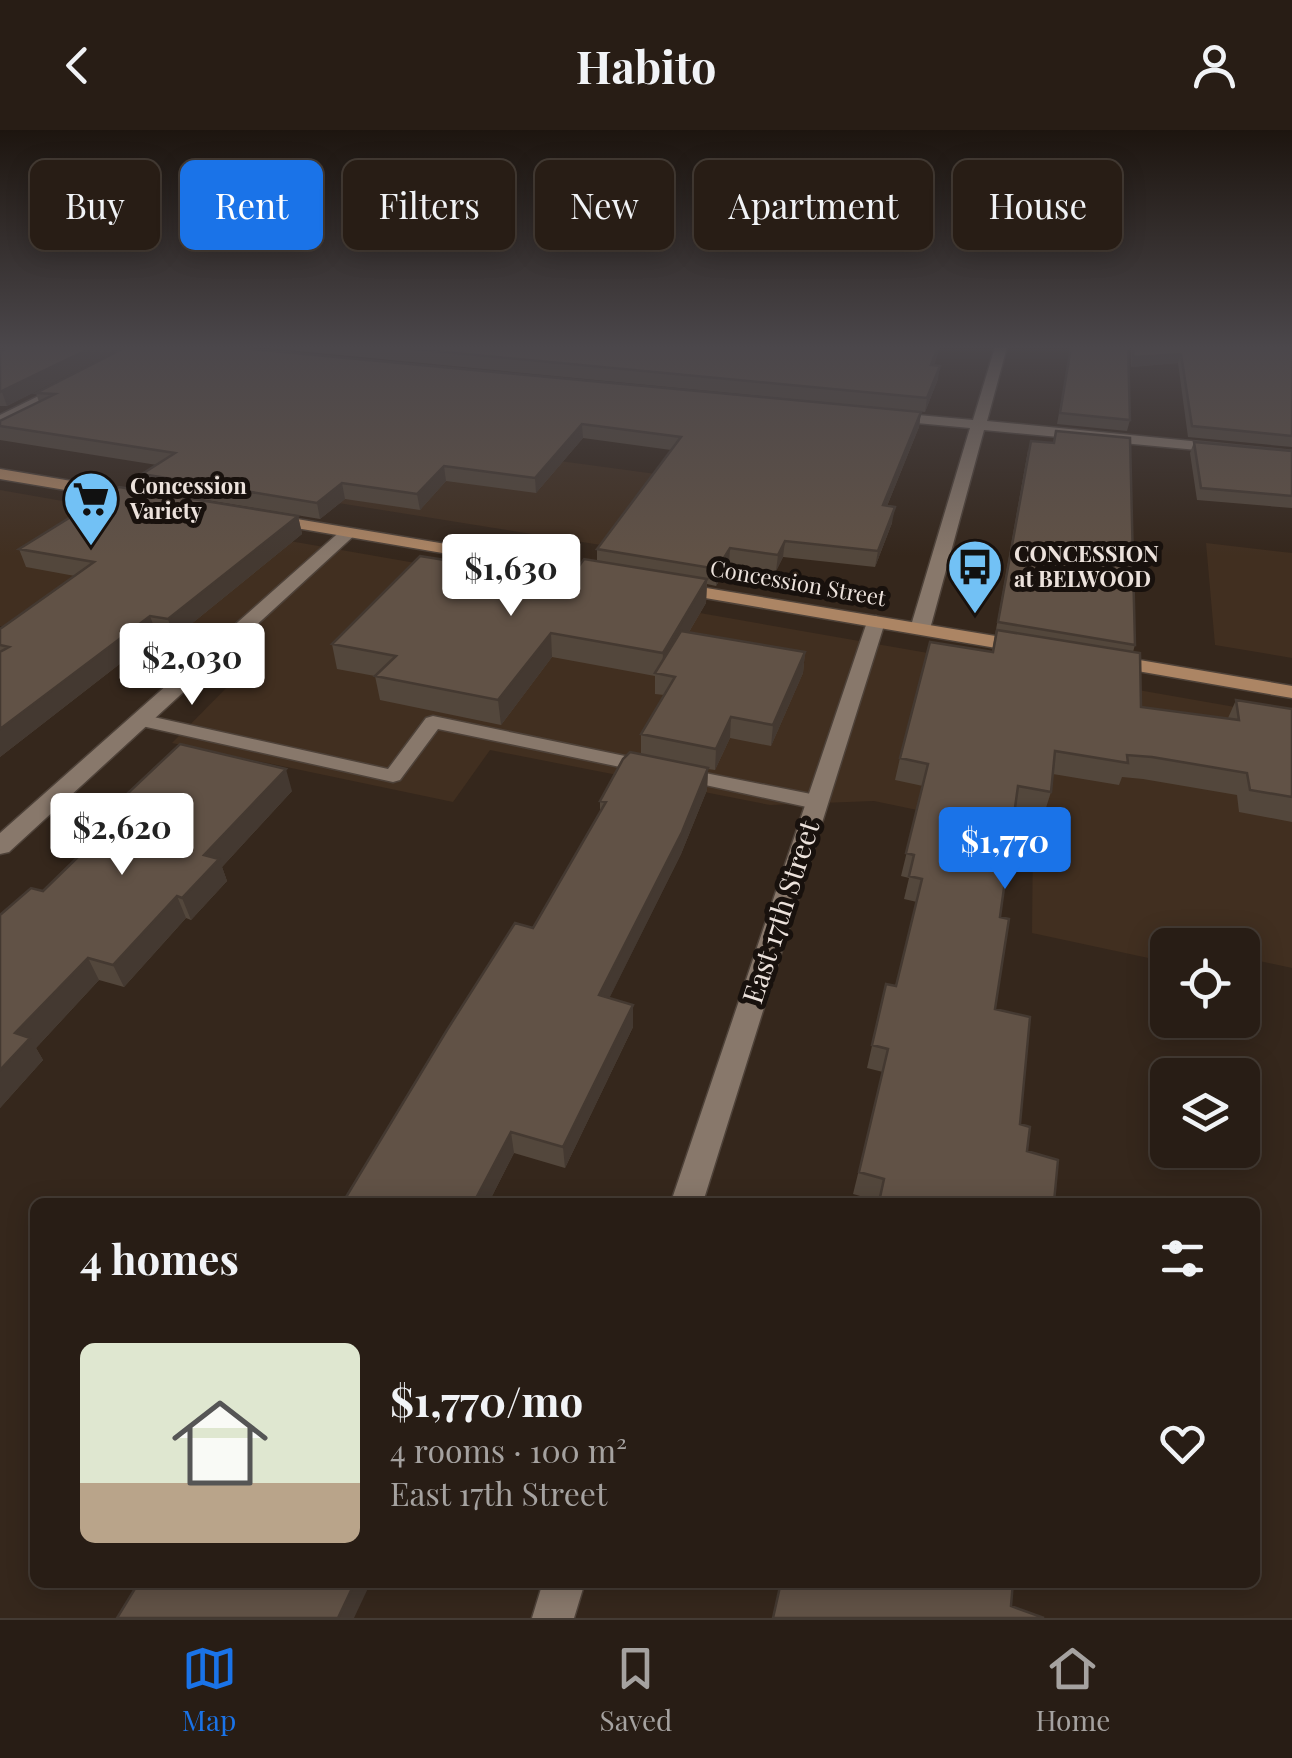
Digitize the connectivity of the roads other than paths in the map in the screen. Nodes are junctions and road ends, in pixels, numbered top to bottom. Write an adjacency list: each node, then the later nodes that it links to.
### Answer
1 (881, 416): 3 (street)
2 (982, 416): 3 (street)
3 (979, 426): 4 (street); 12 (street)
4 (1292, 455)
5 (0, 474): 6 (main road)
6 (170, 502)
7 (243, 515): 8 (main road)
8 (350, 532): 9 (main road); 16 (street)
9 (620, 578)
10 (658, 585): 11 (main road, Concession Street)
11 (876, 622): 12 (main road, Concession Street); 17 (street, East 17th Street)
12 (920, 629): 13 (main road, Concession Street)
13 (1046, 650)
14 (1082, 656): 15 (main road)
15 (1292, 692)
16 (140, 720): 17 (lane); 18 (street)
17 (816, 802): 19 (street, East 17th Street)
18 (0, 846)
19 (688, 1198)
20 (562, 1588): 21 (street)
21 (553, 1618)

